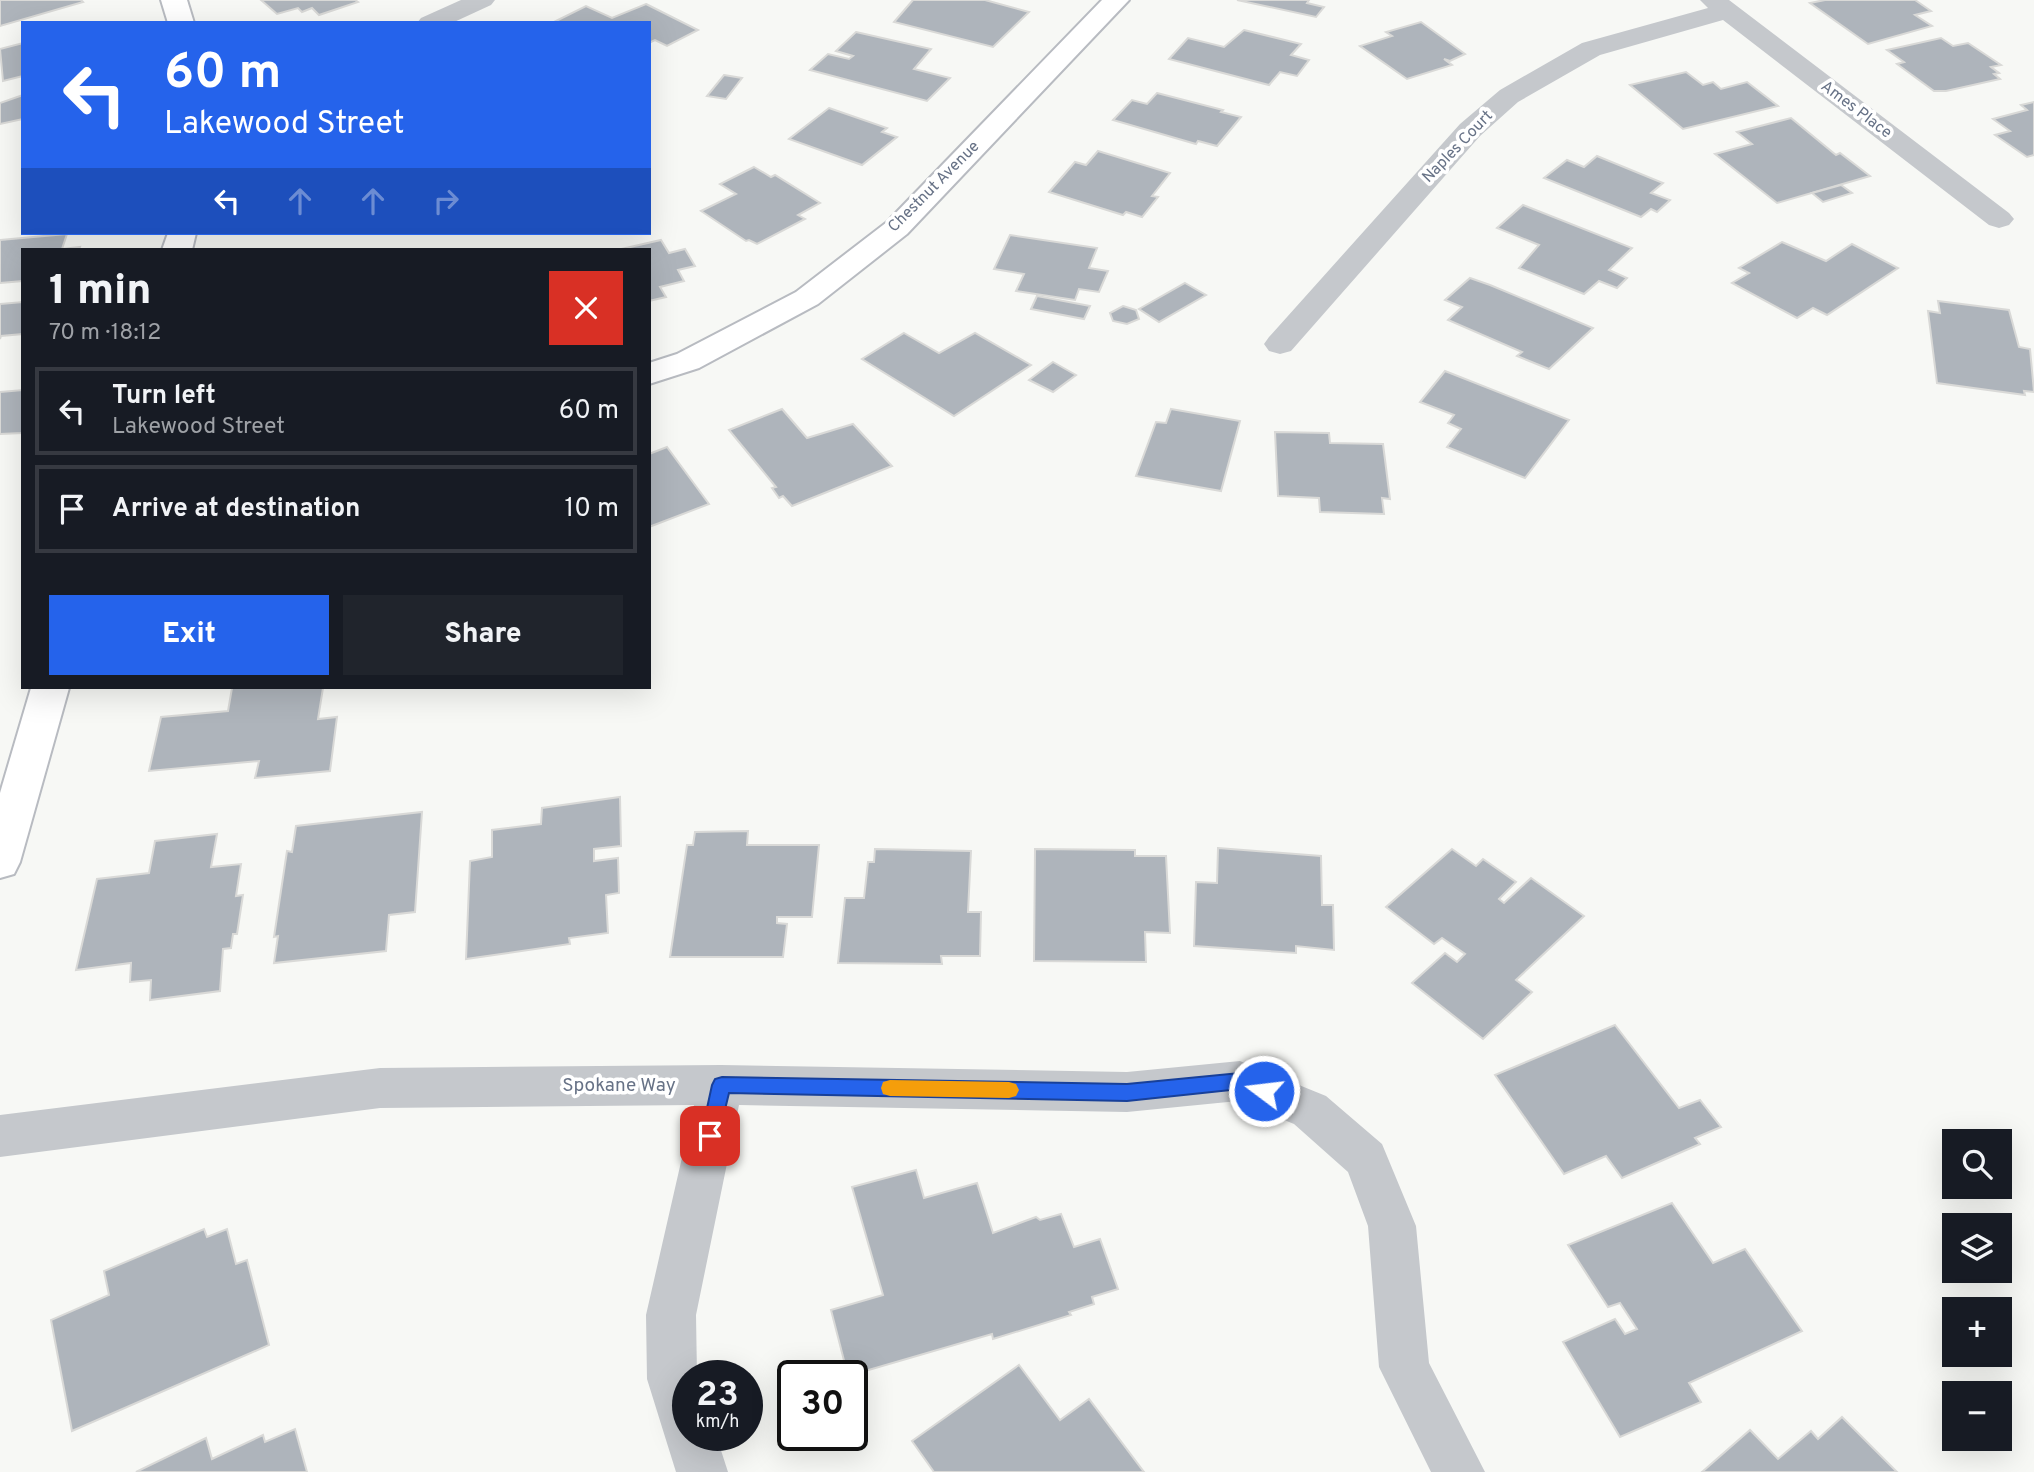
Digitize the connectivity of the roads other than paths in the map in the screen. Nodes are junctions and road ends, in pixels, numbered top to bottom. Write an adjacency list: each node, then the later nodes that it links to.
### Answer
1 (174, 0): 5 (street)
2 (482, 0): 6 (street)
3 (1116, 0): 9 (street, Chestnut Avenue)
4 (1720, 6): 7 (street, Ames Place); 8 (street, Naples Court)
5 (180, 21)
6 (435, 21)
7 (1999, 219)
8 (1280, 344)
9 (651, 373)
10 (50, 689): 11 (street)
11 (0, 862)
12 (722, 1085): 13 (street, Spokane Way); 14 (street); 17 (street, Spokane Way)
13 (0, 1136)
14 (672, 1379)
15 (695, 1451): 16 (street)
16 (702, 1472)
17 (1459, 1472)

